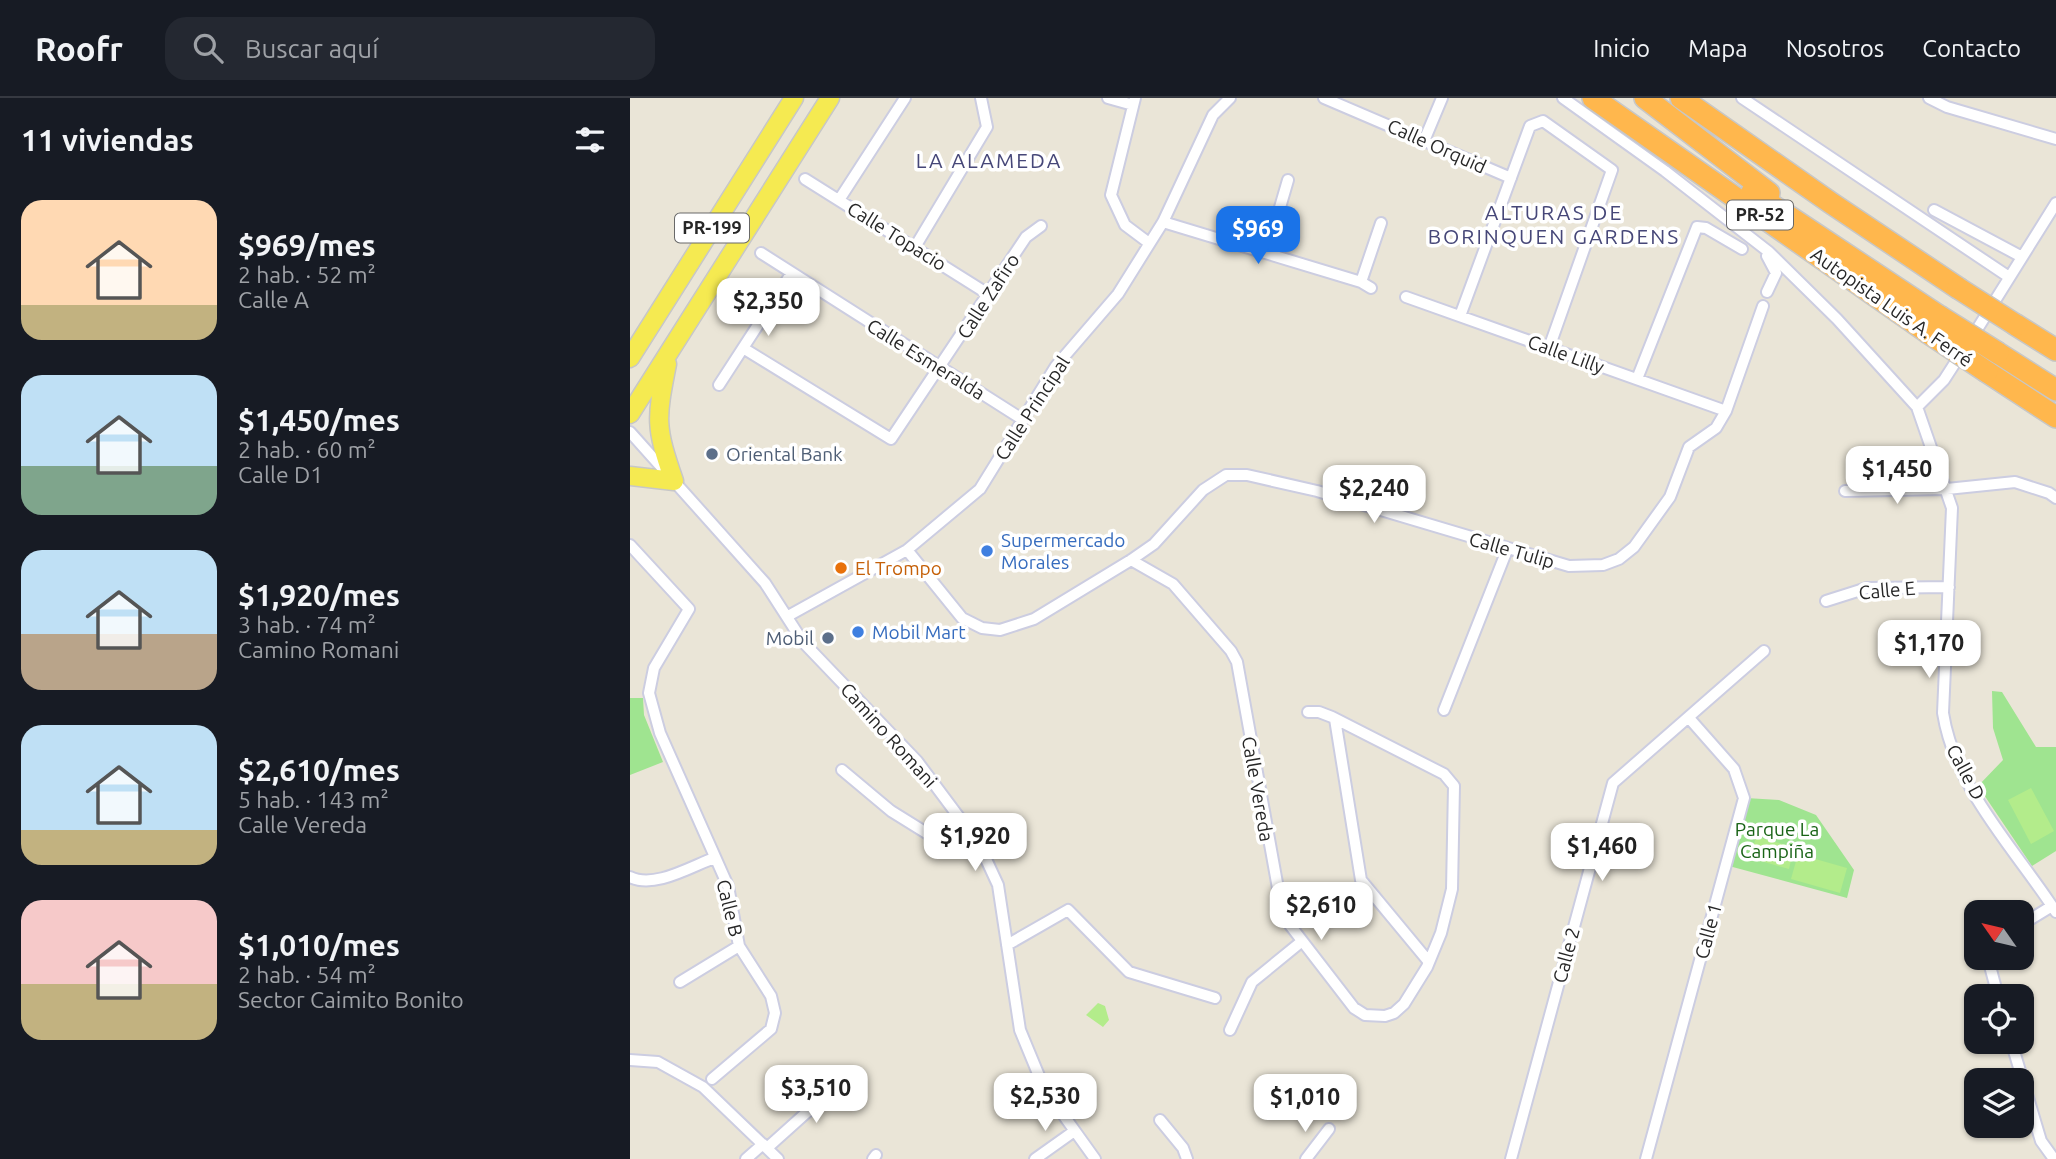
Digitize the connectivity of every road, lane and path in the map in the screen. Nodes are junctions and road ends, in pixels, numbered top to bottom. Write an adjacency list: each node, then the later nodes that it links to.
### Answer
1 (794, 98): 47 (main road, PR-199)
2 (830, 98): 52 (main road, PR-199)
3 (905, 98): 23 (street)
4 (981, 98): 30 (street)
5 (1108, 98): 16 (street)
6 (1324, 98): 17 (street, Calle Orquid)
7 (1442, 98): 19 (street)
8 (1563, 98): 31 (street)
9 (1593, 98): 46 (highway, Autopista Luis A. Ferré / PR-52)
10 (1618, 98): 33 (highway)
11 (1645, 98): 33 (highway)
12 (1681, 98): 51 (highway, PR-52, bridge)
13 (1742, 98): 38 (street)
14 (1227, 100): 26 (street, Calle Principal)
15 (1931, 100): 18 (street)
16 (1134, 101): 29 (street)
17 (1343, 101): 19 (street, Calle Orquid)
18 (2056, 139)
19 (1424, 141): 20 (street, Calle Orquid)
20 (1511, 178): 45 (street); 50 (street)
21 (805, 179): 23 (street, Calle Topacio)
22 (1288, 180): 34 (street)
23 (839, 200): 30 (street, Calle Topacio)
24 (2056, 203): 36 (street)
25 (1934, 210): 36 (street)
26 (1163, 222): 29 (street, Calle Principal); 34 (street)
27 (1381, 223): 39 (street)
28 (1041, 226): 42 (street, Calle Zafiro)
29 (1149, 243): 62 (street, Calle Principal)
30 (915, 247): 42 (street, Calle Topacio)
31 (1763, 247): 41 (street); 58 (street)
32 (1742, 250): 55 (street)
33 (1839, 250): 46 (highway)
34 (1267, 252): 39 (street)
35 (761, 253): 37 (street, Calle Esmeralda)
36 (2022, 257): 38 (street)
37 (792, 274): 49 (street); 54 (street, Calle Esmeralda)
38 (2009, 277): 58 (street)
39 (1361, 282): 40 (street)
40 (1371, 288)
41 (1767, 292)
42 (988, 294): 54 (street, Calle Zafiro)
43 (1406, 297): 45 (street, Calle Lilly)
44 (1763, 306): 59 (street, Calle Tulip)
45 (1460, 316): 50 (street, Calle Lilly)
46 (1933, 324): 57 (highway, bridge); 61 (highway, Autopista Luis A. Ferré / PR-52, bridge)
47 (648, 328): 48 (main road); 53 (main road, PR-199)
48 (630, 343)
49 (743, 348): 54 (street, Calle Zafiro); 56 (street)
50 (1549, 348): 55 (street, Calle Lilly)
51 (2056, 350)
52 (669, 356): 60 (main road, PR-199); 65 (main road)
53 (630, 358)
54 (941, 369): 62 (street, Calle Esmeralda)
55 (1637, 379): 59 (street, Calle Lilly)
56 (719, 386)
57 (2056, 390)
58 (1917, 407): 66 (street, Calle D)
59 (1726, 411): 71 (street, Calle Tulip)
60 (630, 414)
61 (2056, 417)
62 (1022, 419): 70 (street, Calle Principal)
63 (630, 432): 65 (street, Camino Romani)
64 (630, 476): 65 (main road)
65 (674, 481): 75 (street, Camino Romani)
66 (1947, 489): 67 (street); 68 (street); 73 (street, Calle D)
67 (1845, 491)
68 (2056, 498)
69 (632, 546): 83 (street, Calle B)
70 (907, 550): 72 (street, Calle Tulip); 75 (street, Calle Principal)
71 (1507, 550): 72 (street, Calle Tulip); 77 (street)
72 (1131, 560): 87 (street, Calle Vereda)
73 (1949, 587): 74 (street, Calle E); 85 (street, Calle D)
74 (1826, 601)
75 (789, 616): 82 (street, Camino Romani)
76 (1764, 651): 79 (street, Calle 2)
77 (1444, 710)
78 (1308, 712): 80 (street, Calle Vereda)
79 (1689, 718): 108 (street, Calle 2); 109 (street, Calle 1)
80 (1335, 719): 90 (street); 90 (street, Calle Vereda)
81 (842, 770): 82 (street)
82 (982, 849): 88 (street, Camino Romani)
83 (714, 858): 84 (street); 89 (street, Calle B)
84 (630, 877)
85 (2054, 909): 86 (street)
86 (2034, 919)
87 (1301, 942): 90 (street, Calle Vereda); 93 (street)
88 (1007, 945): 92 (street); 100 (street, Camino Romani)
89 (739, 946): 91 (street); 97 (street, Calle B)
90 (1429, 962)
91 (680, 982)
92 (1215, 998)
93 (1230, 1030)
94 (2015, 1054): 110 (street)
95 (630, 1060): 101 (street)
96 (845, 1078): 101 (street)
97 (712, 1079)
98 (1160, 1120): 106 (street)
99 (1329, 1129): 107 (street)
100 (1073, 1132): 104 (street); 105 (street, Camino Romani)
101 (765, 1146): 102 (street); 103 (street)
102 (746, 1159)
103 (778, 1159)
104 (1035, 1159)
105 (1095, 1159)
106 (1187, 1159)
107 (1306, 1159)
108 (1511, 1159)
109 (1646, 1159)
110 (2054, 1159)

